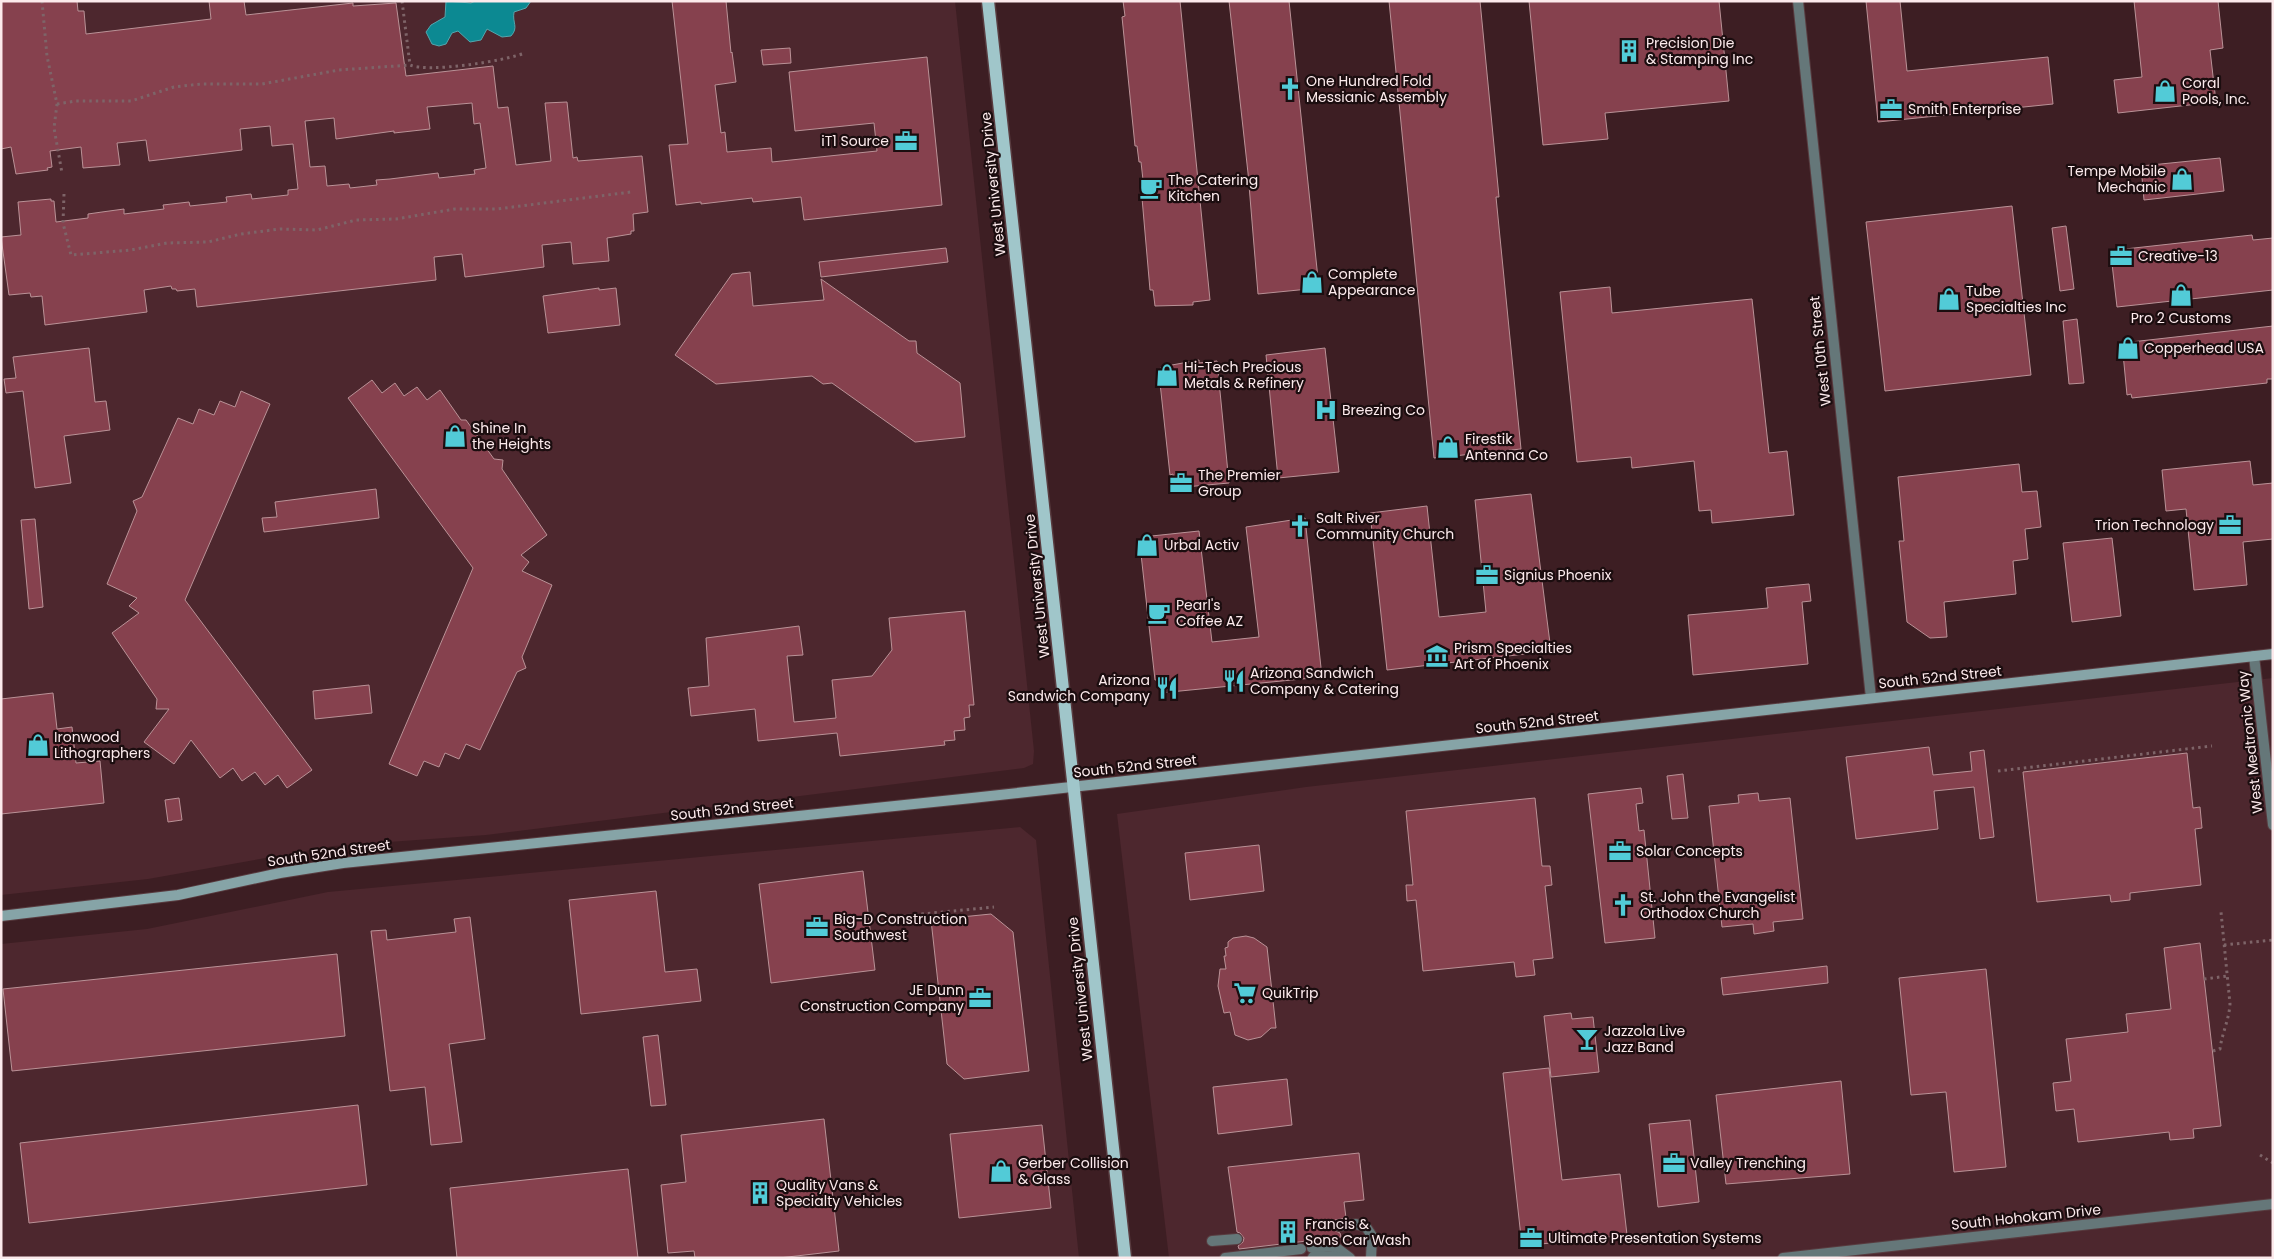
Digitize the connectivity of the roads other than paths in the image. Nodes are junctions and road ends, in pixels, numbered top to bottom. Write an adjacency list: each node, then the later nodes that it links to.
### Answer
1 (988, 1): 6 (main road, West University Drive)
2 (1798, 1): 5 (street, West 10th Street)
3 (2273, 654): 4 (main road, South 52nd Street)
4 (2254, 656): 5 (main road, South 52nd Street); 7 (street, West Medtronic Way)
5 (1871, 698): 6 (main road, South 52nd Street)
6 (1073, 786): 8 (main road, South 52nd Street); 16 (main road, West University Drive)
7 (2273, 825)
8 (1, 916)
9 (2273, 1204): 15 (street, South Hohokam Drive)
10 (1339, 1226): 20 (street)
11 (1238, 1239): 12 (street)
12 (1212, 1242)
13 (1301, 1249): 17 (street)
14 (1313, 1253): 18 (street); 19 (street)
15 (1789, 1257)
16 (1125, 1258)
17 (1225, 1258)
18 (1339, 1258)
19 (1350, 1258)
20 (1371, 1258)

